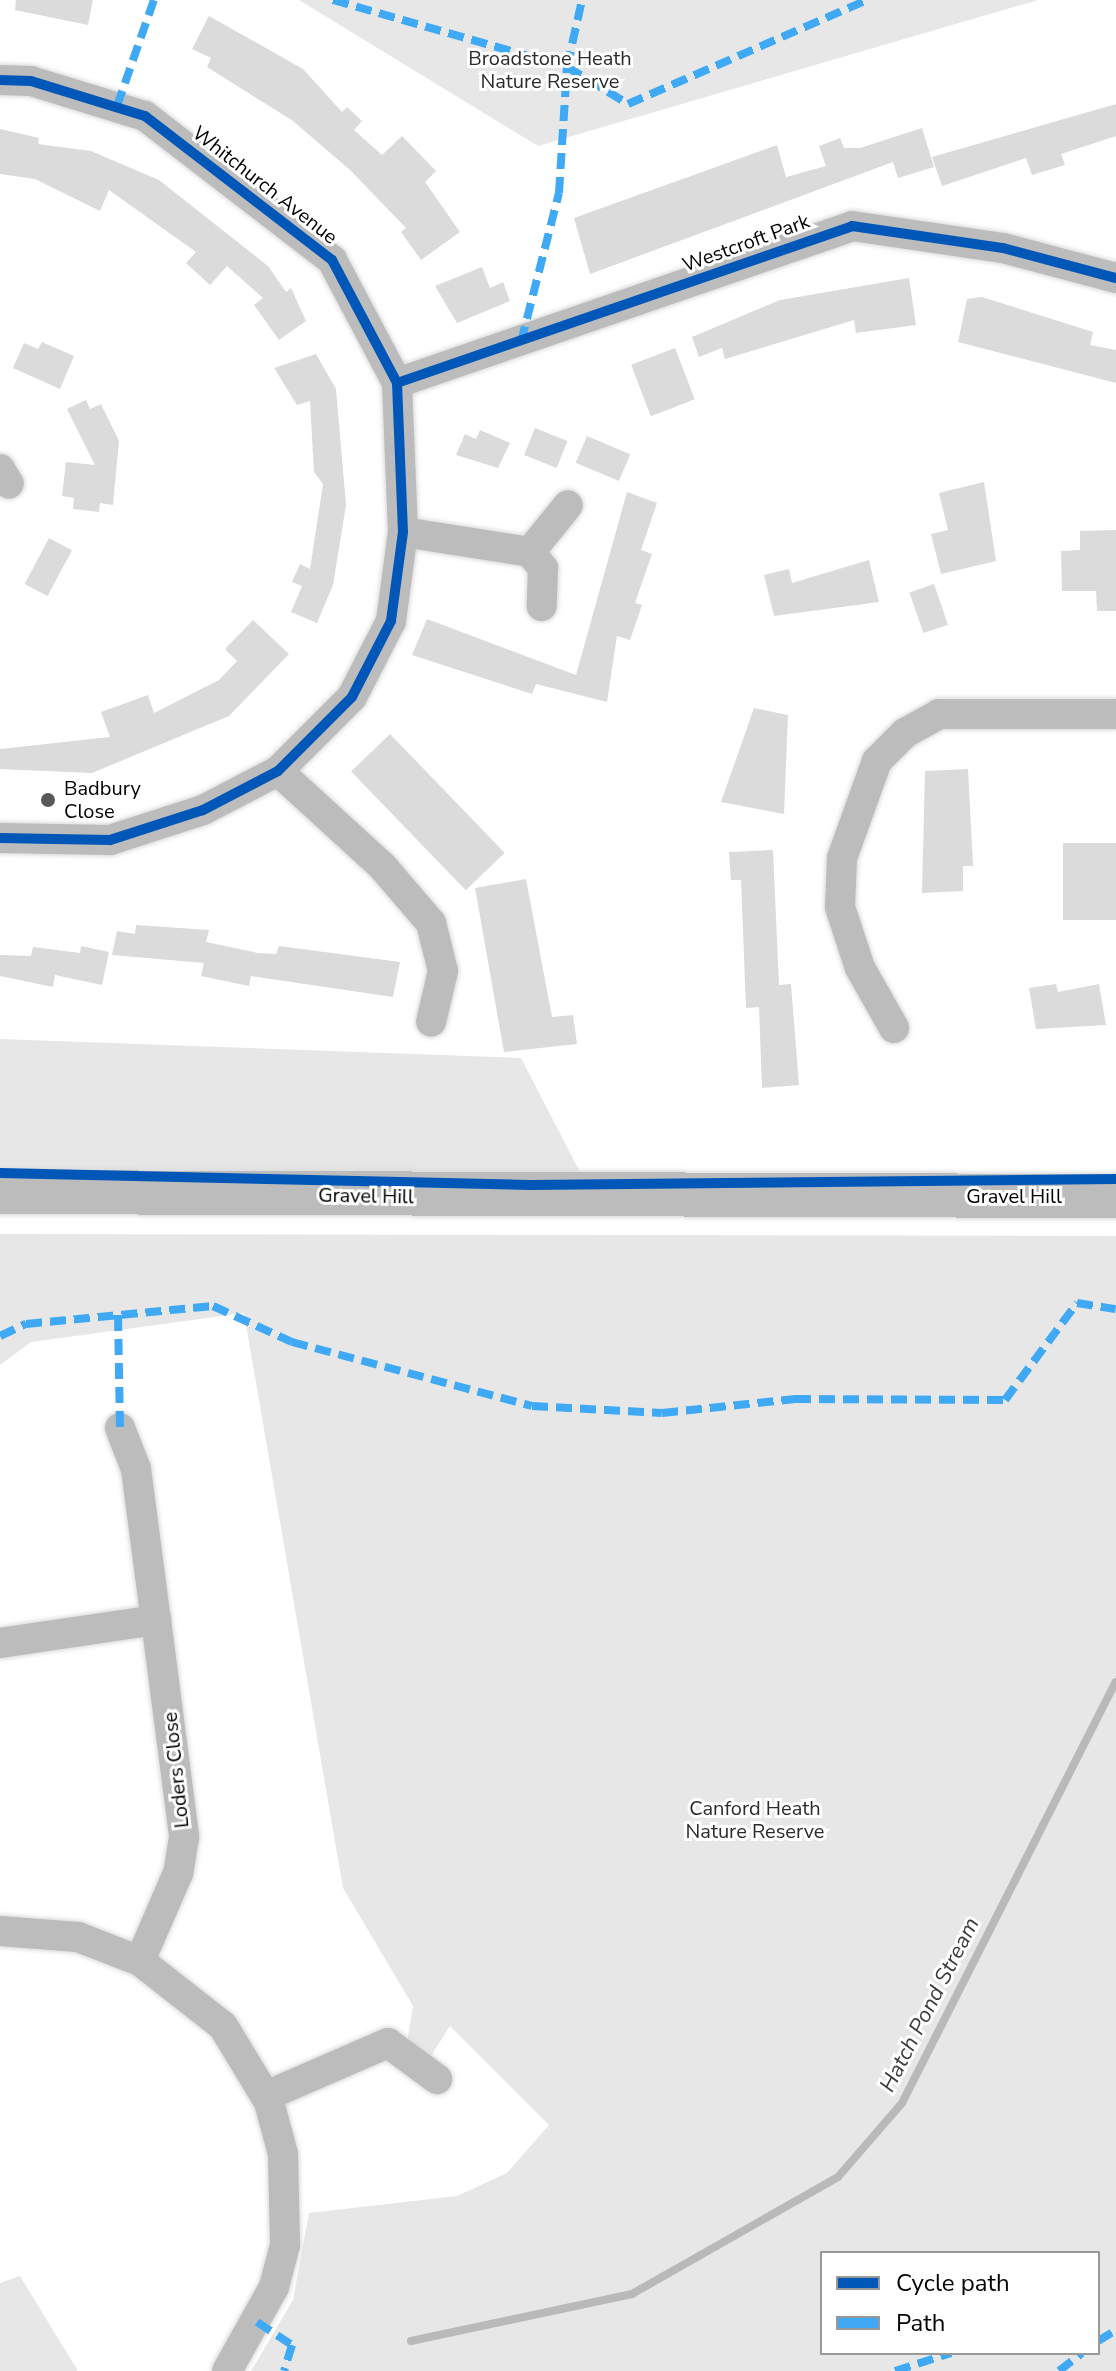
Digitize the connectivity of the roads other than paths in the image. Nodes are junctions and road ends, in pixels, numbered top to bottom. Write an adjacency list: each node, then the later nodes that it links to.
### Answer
1 (0, 80): 3 (street, Whitchurch Avenue)
2 (1116, 278): 3 (street, Westcroft Park)
3 (397, 383): 5 (street, Whitchurch Avenue)
4 (568, 505): 6 (street)
5 (403, 532): 6 (street); 9 (street, Whitchurch Avenue)
6 (530, 552): 7 (street)
7 (542, 606)
8 (1116, 714): 12 (street)
9 (278, 771): 10 (street, Whitchurch Avenue); 11 (street)
10 (0, 838)
11 (431, 1022)
12 (894, 1028)
13 (0, 1192): 14 (main road, Gravel Hill)
14 (1116, 1196)
15 (120, 1428): 16 (street, Loders Close)
16 (156, 1620): 17 (street); 19 (street, Loders Close)
17 (0, 1643)
18 (0, 1931): 19 (street)
19 (140, 1961): 21 (street)
20 (437, 2079): 21 (street)
21 (266, 2096): 22 (street)
22 (227, 2371)

